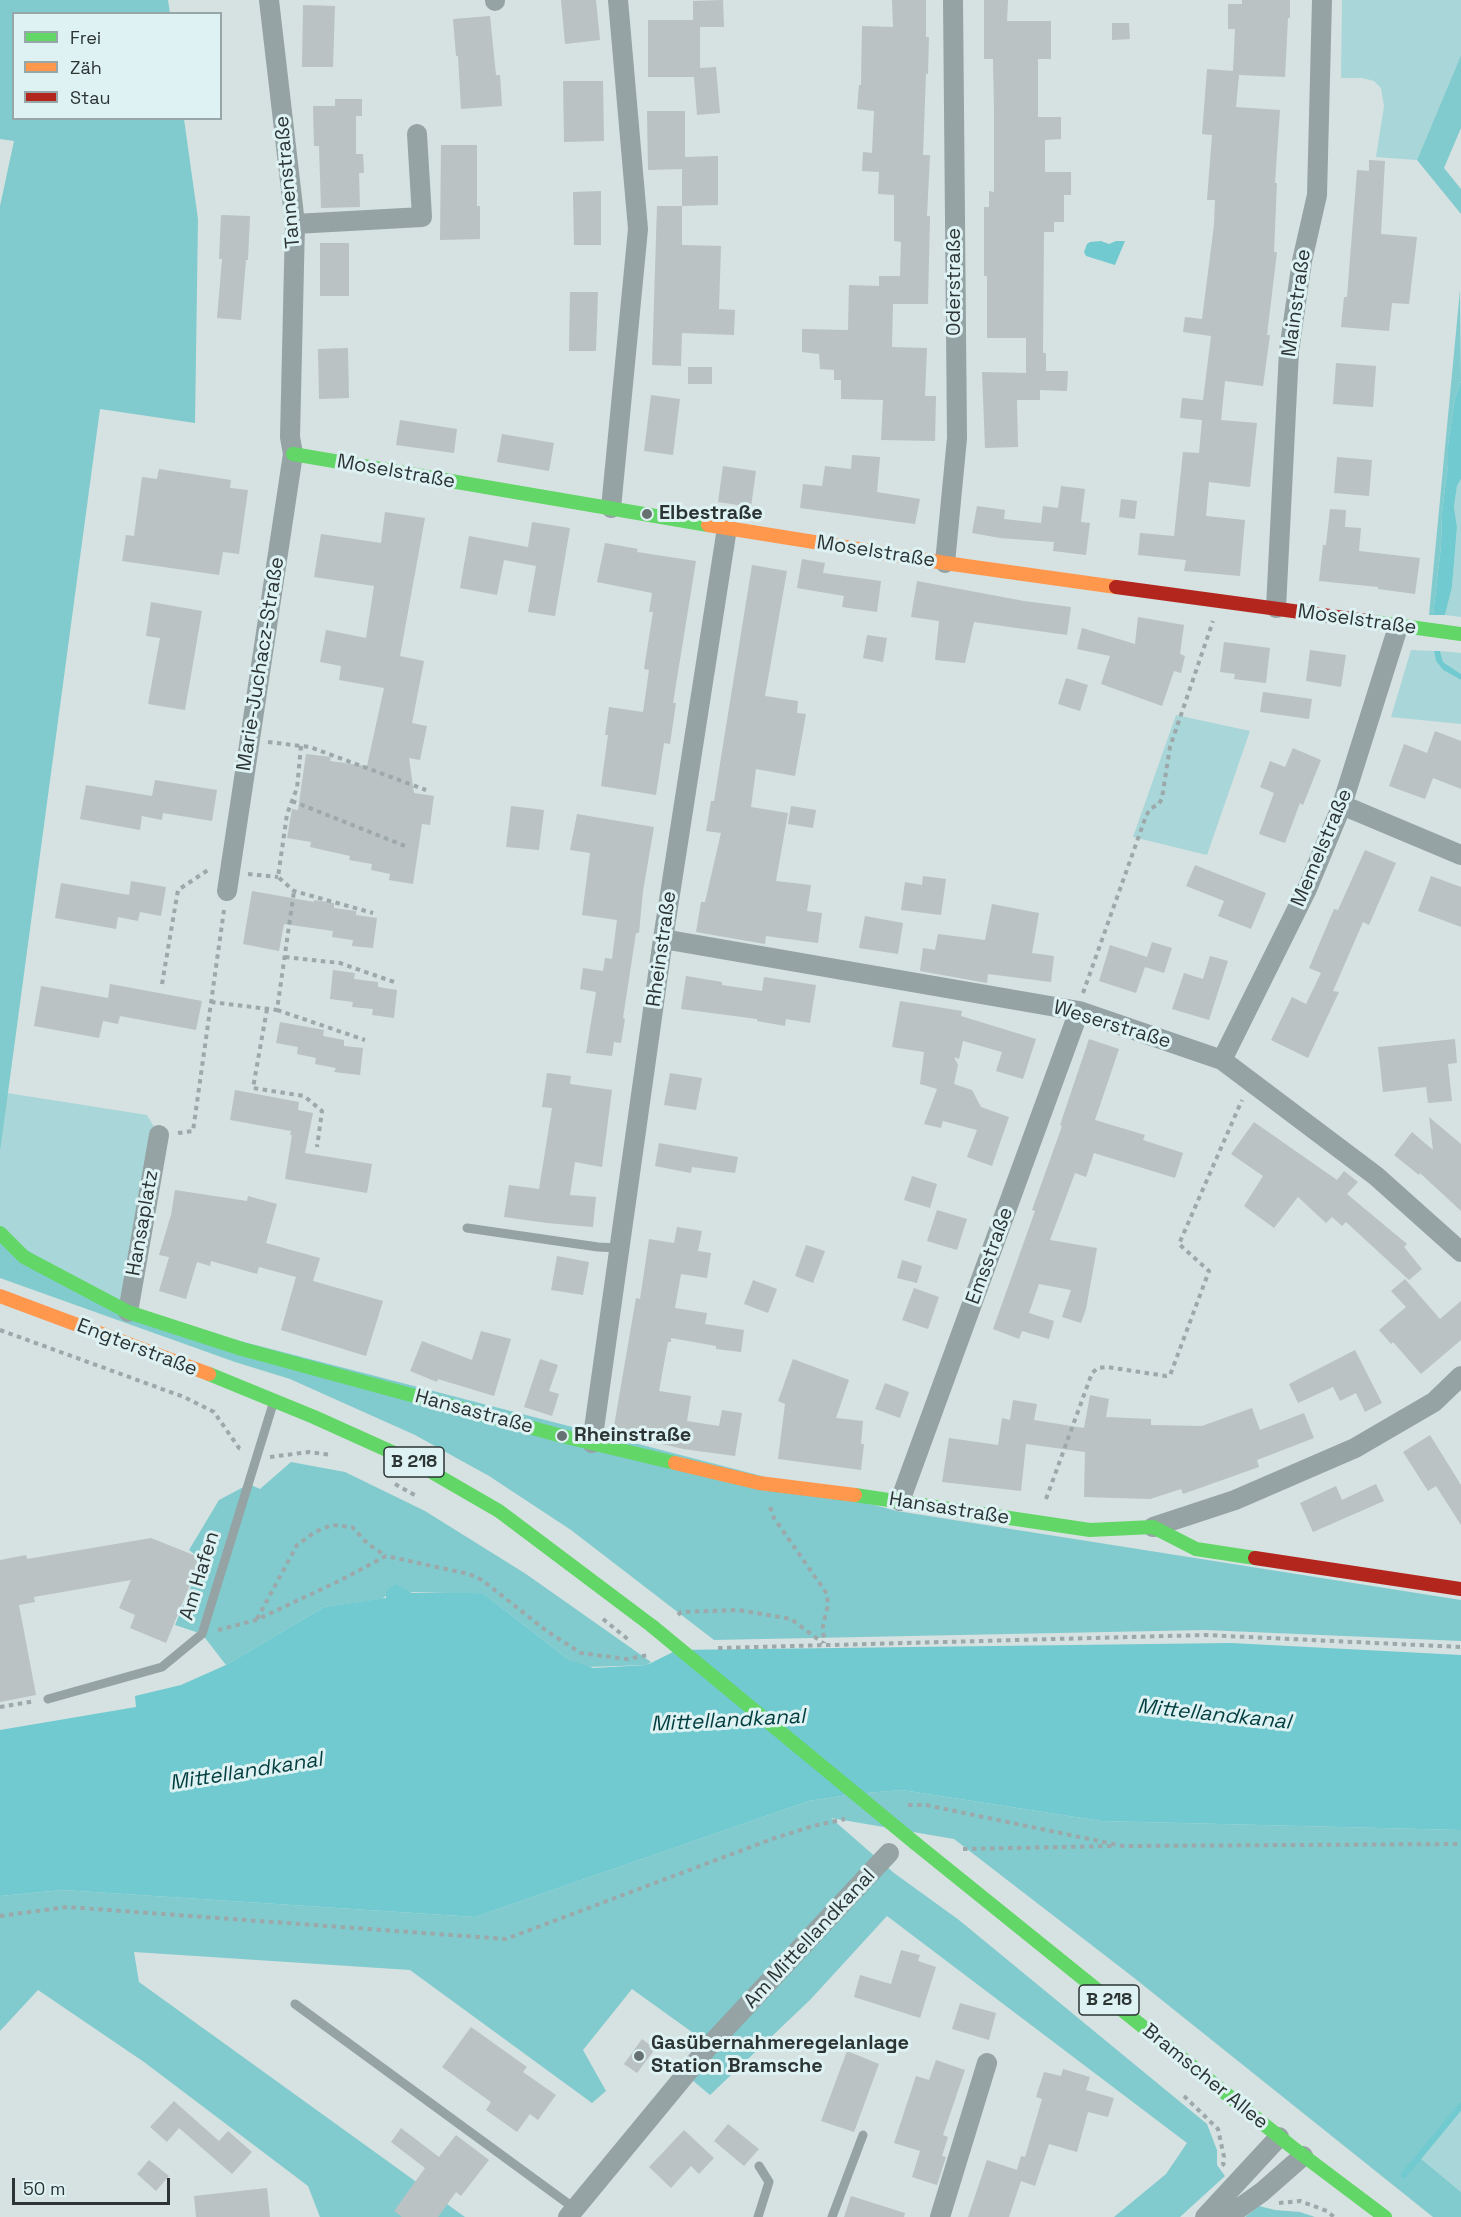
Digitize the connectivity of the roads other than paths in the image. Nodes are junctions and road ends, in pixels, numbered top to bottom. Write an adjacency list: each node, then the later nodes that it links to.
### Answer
1 (269, 0): 6 (street, Tannenstraße)
2 (618, 0): 8 (street)
3 (953, 0): 10 (street, Oderstraße)
4 (1322, 0): 11 (street, Mainstraße)
5 (417, 134): 6 (street)
6 (295, 224): 7 (street, Tannenstraße)
7 (291, 445): 8 (street, Moselstraße); 16 (street, Marie-Juchacz-Straße)
8 (611, 508): 9 (street, Moselstraße)
9 (726, 528): 10 (street, Moselstraße); 17 (street, Rheinstraße)
10 (945, 562): 11 (street, Moselstraße)
11 (1275, 608): 12 (street, Moselstraße)
12 (1398, 627): 13 (street, Moselstraße); 14 (street, Memelstraße)
13 (1461, 634)
14 (1342, 805): 15 (street); 19 (street, Memelstraße)
15 (1461, 855)
16 (229, 873)
17 (663, 939): 18 (street, Weserstraße); 23 (street, Rheinstraße)
18 (1079, 1011): 19 (street, Weserstraße); 30 (street, Emsstraße)
19 (1222, 1060): 24 (street, Weserstraße)
20 (159, 1135): 26 (street, Hansaplatz)
21 (466, 1228): 23 (lane)
22 (0, 1233): 26 (street, Hansastraße)
23 (619, 1248): 29 (street, Rheinstraße)
24 (1461, 1252)
25 (0, 1296): 28 (street, Engterstraße / B 218)
26 (128, 1312): 29 (street, Hansastraße)
27 (1461, 1376): 31 (street, Hansastraße)
28 (273, 1401): 33 (lane, Am Hafen); 38 (street, Bramscher Allee / B 218, bridge)
29 (592, 1443): 30 (street, Hansastraße)
30 (900, 1501): 31 (street, Hansastraße)
31 (1154, 1527): 32 (street)
32 (1461, 1590)
33 (48, 1699)
34 (889, 1853): 41 (street, Am Mittellandkanal)
35 (295, 2004): 41 (lane)
36 (987, 2063): 44 (street)
37 (863, 2135): 43 (lane)
38 (1279, 2137): 39 (street, Bramscher Allee / B 218); 45 (street)
39 (1303, 2156): 46 (street); 47 (street, Bramscher Allee / B 218)
40 (759, 2166): 42 (lane)
41 (571, 2212)
42 (758, 2217)
43 (832, 2217)
44 (940, 2217)
45 (1205, 2217)
46 (1227, 2217)
47 (1385, 2217)

